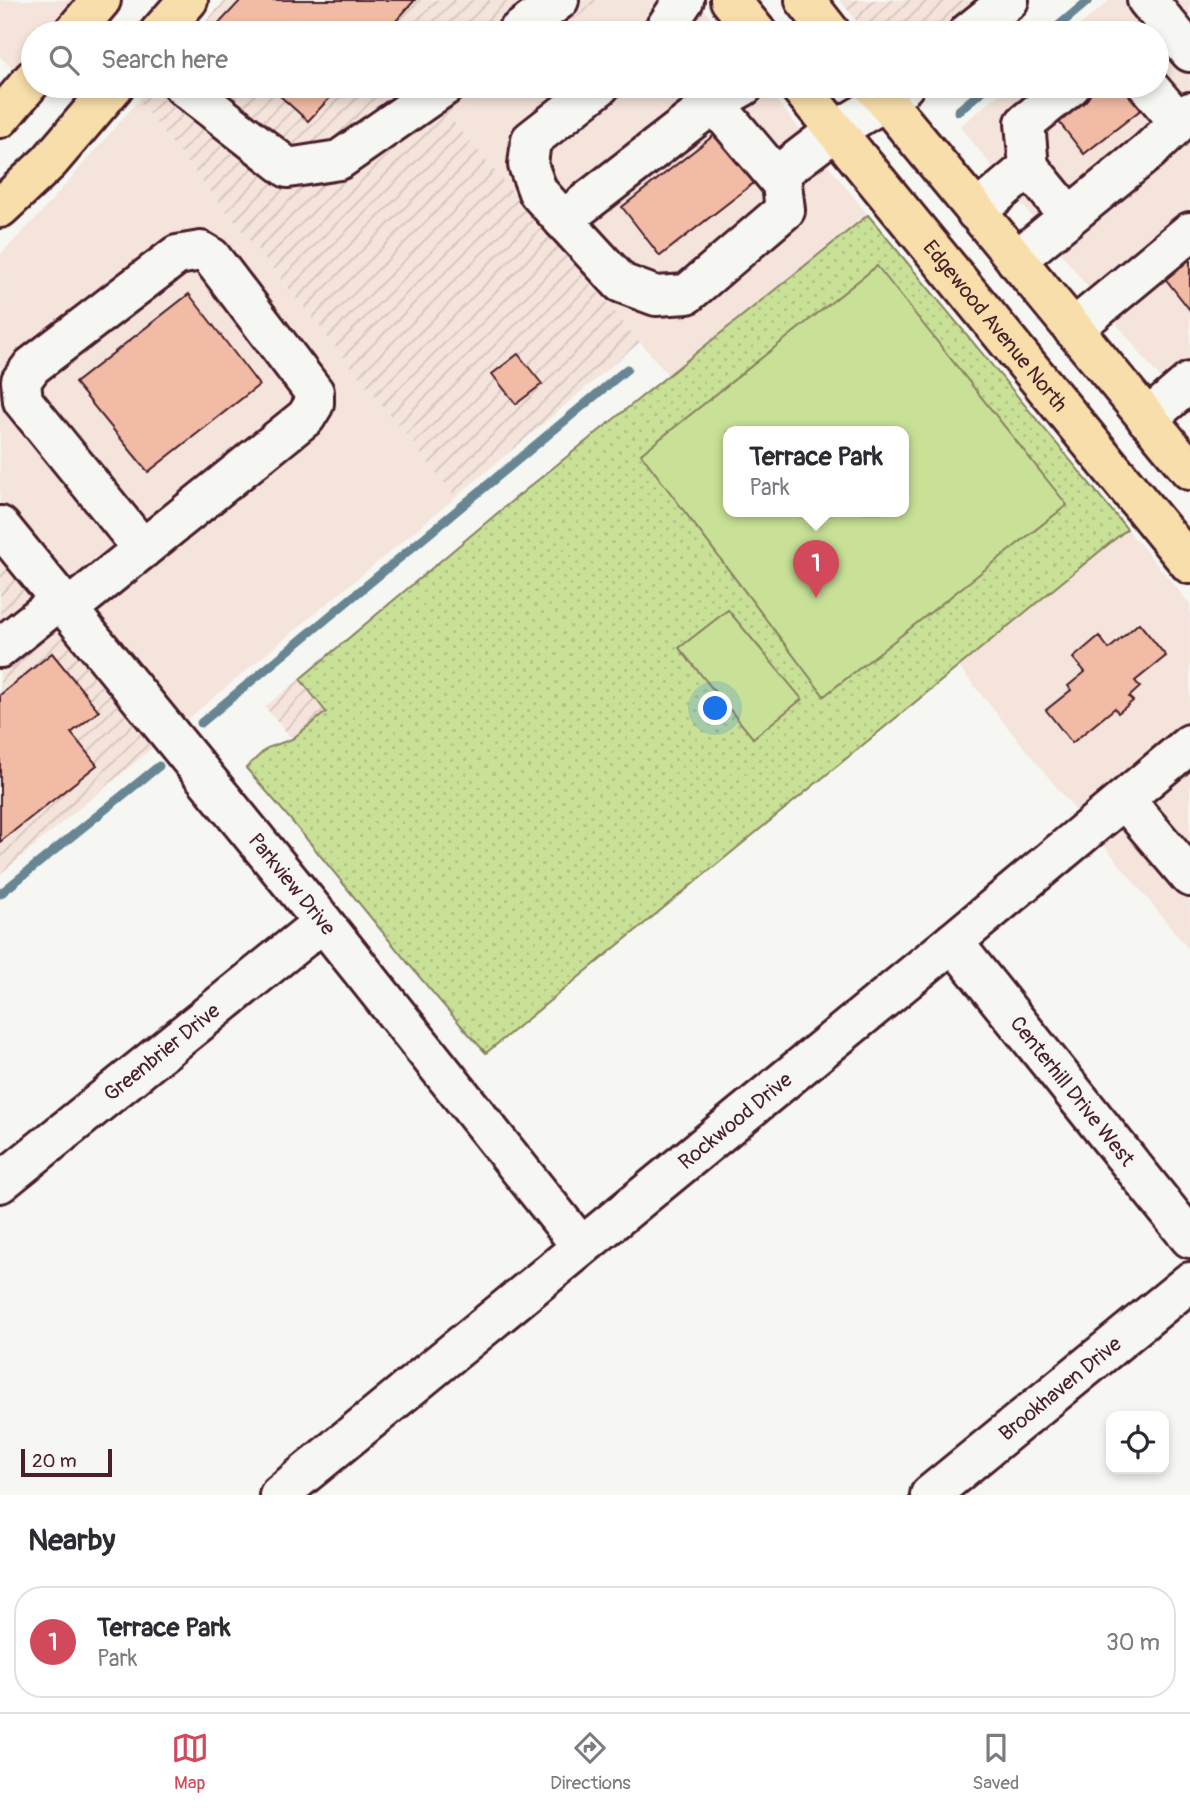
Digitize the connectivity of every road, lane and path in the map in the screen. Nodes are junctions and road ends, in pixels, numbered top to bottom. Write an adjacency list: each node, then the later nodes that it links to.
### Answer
1 (101, 0): 9 (main road)
2 (188, 0): 10 (main road)
3 (559, 0): 11 (street)
4 (684, 0): 12 (street)
5 (730, 0): 13 (main road)
6 (805, 0): 14 (main road)
7 (1009, 0): 15 (street)
8 (1147, 0): 16 (street)
9 (83, 21)
10 (170, 21)
11 (532, 21)
12 (670, 21)
13 (747, 21)
14 (822, 21)
15 (983, 21)
16 (1164, 21)
17 (1169, 27): 18 (street)
18 (1190, 52)
19 (21, 93): 32 (main road)
20 (104, 98): 36 (main road)
21 (198, 98): 22 (street)
22 (428, 98)
23 (585, 98): 39 (street)
24 (711, 98): 39 (street)
25 (724, 98): 35 (street)
26 (809, 98): 33 (main road, Edgewood Avenue North)
27 (878, 98): 33 (street)
28 (892, 98): 37 (main road)
29 (1056, 98): 34 (street)
30 (1162, 98): 31 (street)
31 (1185, 117): 38 (street)
32 (0, 118)
33 (835, 131): 35 (street); 48 (main road, Edgewood Avenue North)
34 (1029, 167): 37 (street); 38 (street)
35 (776, 176): 39 (street)
36 (0, 208)
37 (976, 212): 41 (main road)
38 (1069, 216): 41 (street)
39 (563, 220)
40 (1190, 232): 42 (street)
41 (1016, 260): 42 (main road)
42 (1073, 329): 44 (main road)
43 (1190, 382): 44 (street)
44 (1147, 419): 45 (main road)
45 (1190, 470)
46 (0, 526): 49 (street, Parkview Drive)
47 (143, 549): 47 (street); 49 (street)
48 (1190, 564)
49 (64, 604): 50 (street); 54 (street, Parkview Drive)
50 (2, 643)
51 (1190, 744): 52 (street, Rockwood Drive)
52 (1124, 799): 53 (street); 55 (street, Rockwood Drive)
53 (1190, 876)
54 (323, 922): 56 (street, Greenbrier Drive); 58 (street, Parkview Drive)
55 (953, 942): 57 (street, Centerhill Drive West); 58 (street, Rockwood Drive)
56 (0, 1183)
57 (1190, 1238)
58 (581, 1246): 60 (street, Rockwood Drive)
59 (1190, 1282): 61 (street, Brookhaven Drive)
60 (279, 1495)
61 (930, 1495)

